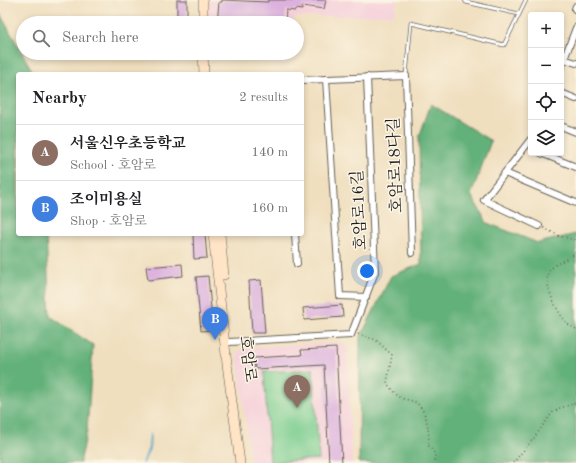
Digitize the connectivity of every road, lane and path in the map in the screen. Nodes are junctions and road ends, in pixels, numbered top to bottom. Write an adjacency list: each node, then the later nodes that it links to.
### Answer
1 (200, 0): 8 (main road)
2 (203, 0): 9 (main road)
3 (465, 0): 7 (lane)
4 (526, 0): 7 (lane)
5 (576, 6): 6 (street)
6 (576, 10)
7 (519, 14): 17 (lane)
8 (200, 16)
9 (203, 16)
10 (576, 28): 11 (street)
11 (564, 59): 14 (street)
12 (199, 60): 15 (main road)
13 (203, 60): 16 (main road)
14 (576, 63)
15 (200, 72)
16 (204, 72)
17 (406, 76): 18 (street); 36 (street, 호암로18다길)
18 (367, 78): 19 (street); 38 (street, 호암로16길)
19 (326, 79): 20 (street); 38 (street)
20 (304, 80)
21 (564, 94): 22 (street)
22 (576, 99)
23 (564, 127): 24 (street)
24 (576, 132)
25 (528, 148): 28 (street)
26 (548, 156): 27 (street)
27 (576, 167)
28 (505, 173): 29 (street); 30 (street)
29 (576, 203)
30 (539, 226): 34 (path)
31 (213, 236): 43 (main road)
32 (220, 236): 41 (main road, 호암로)
33 (295, 236): 37 (street)
34 (576, 240)
35 (576, 252): 39 (path)
36 (412, 253)
37 (297, 264)
38 (366, 298): 40 (street, 호암로16길)
39 (576, 329)
40 (352, 332): 41 (street); 45 (path)
41 (229, 342): 44 (main road, 호암로)
42 (576, 403): 46 (path)
43 (240, 463)
44 (245, 463)
45 (435, 463)
46 (513, 463)

